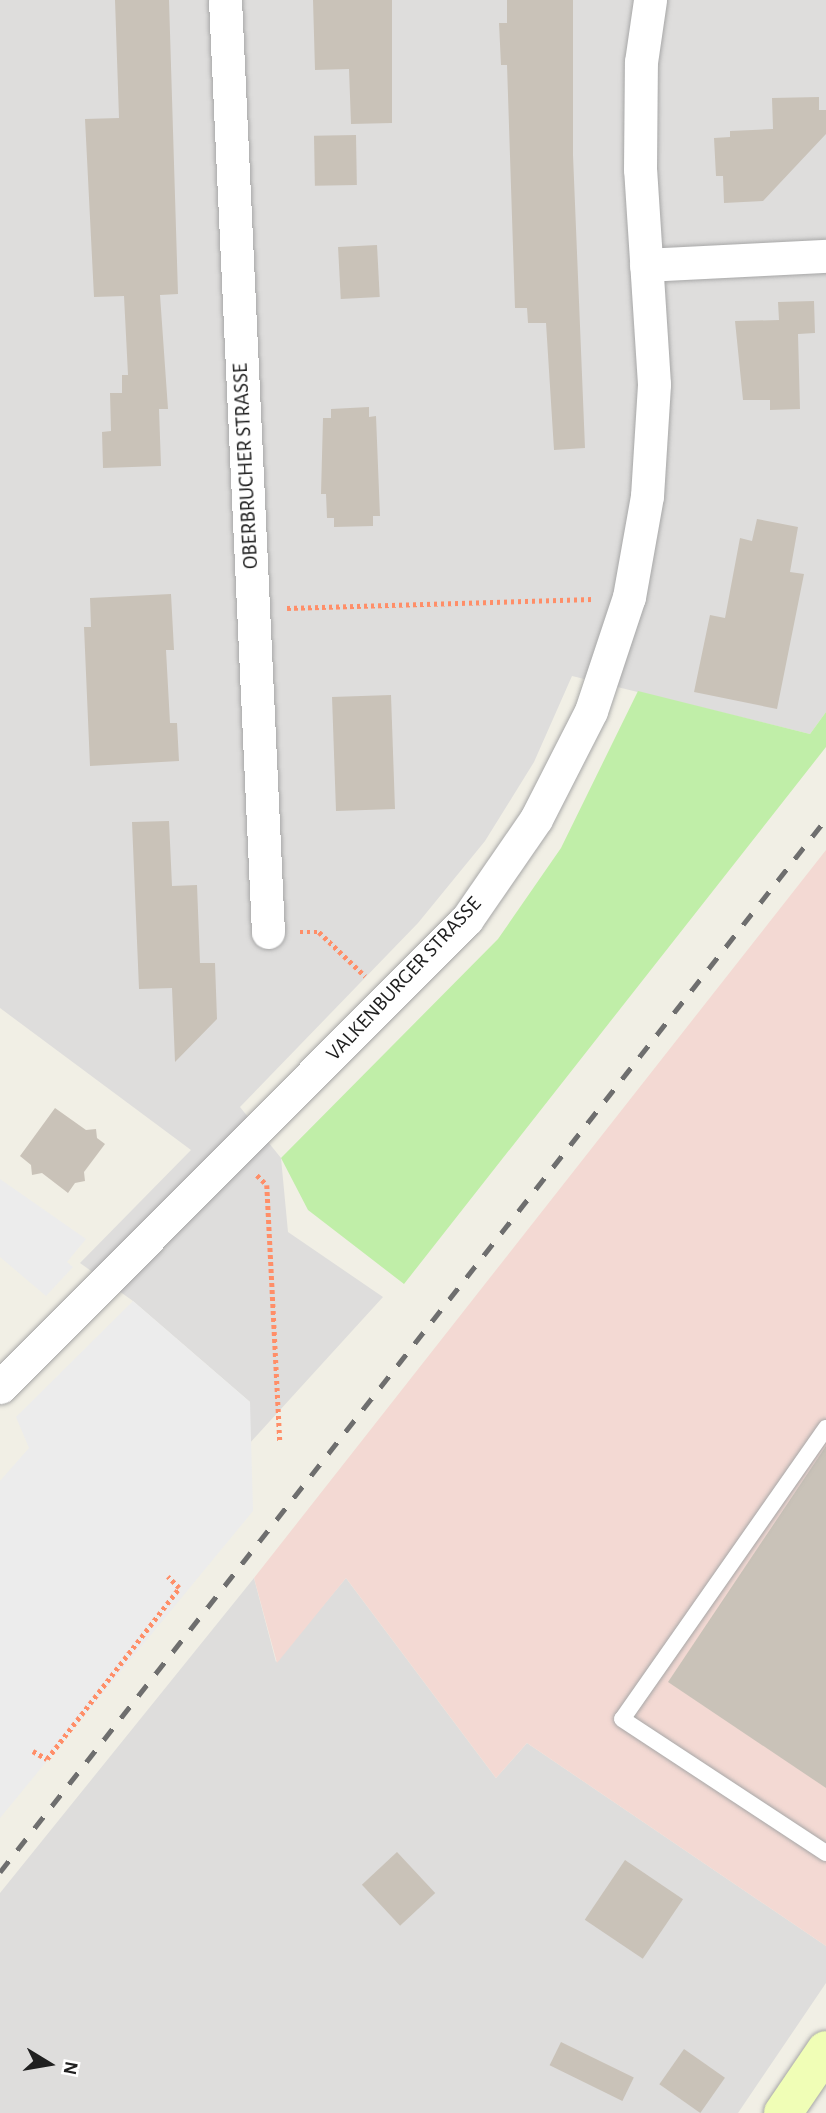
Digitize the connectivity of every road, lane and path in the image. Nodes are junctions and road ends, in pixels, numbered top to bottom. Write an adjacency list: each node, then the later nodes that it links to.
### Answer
1 (225, 0): 6 (street, OBERBRUCHER STRASSE)
2 (649, 0): 4 (street, VALKENBURGER STRASSE)
3 (826, 256): 4 (street)
4 (646, 265): 5 (street, VALKENBURGER STRASSE)
5 (629, 597): 6 (path); 8 (street, VALKENBURGER STRASSE)
6 (253, 610): 7 (street, OBERBRUCHER STRASSE)
7 (268, 932): 8 (path)
8 (390, 1000): 9 (street, VALKENBURGER STRASSE)
9 (235, 1151): 10 (street, VALKENBURGER STRASSE); 12 (path)
10 (0, 1387)
11 (826, 1428): 15 (lane)
12 (281, 1443)
13 (168, 1577): 14 (path)
14 (33, 1751)
15 (826, 1853)
16 (826, 2050): 17 (street)
17 (783, 2113)

